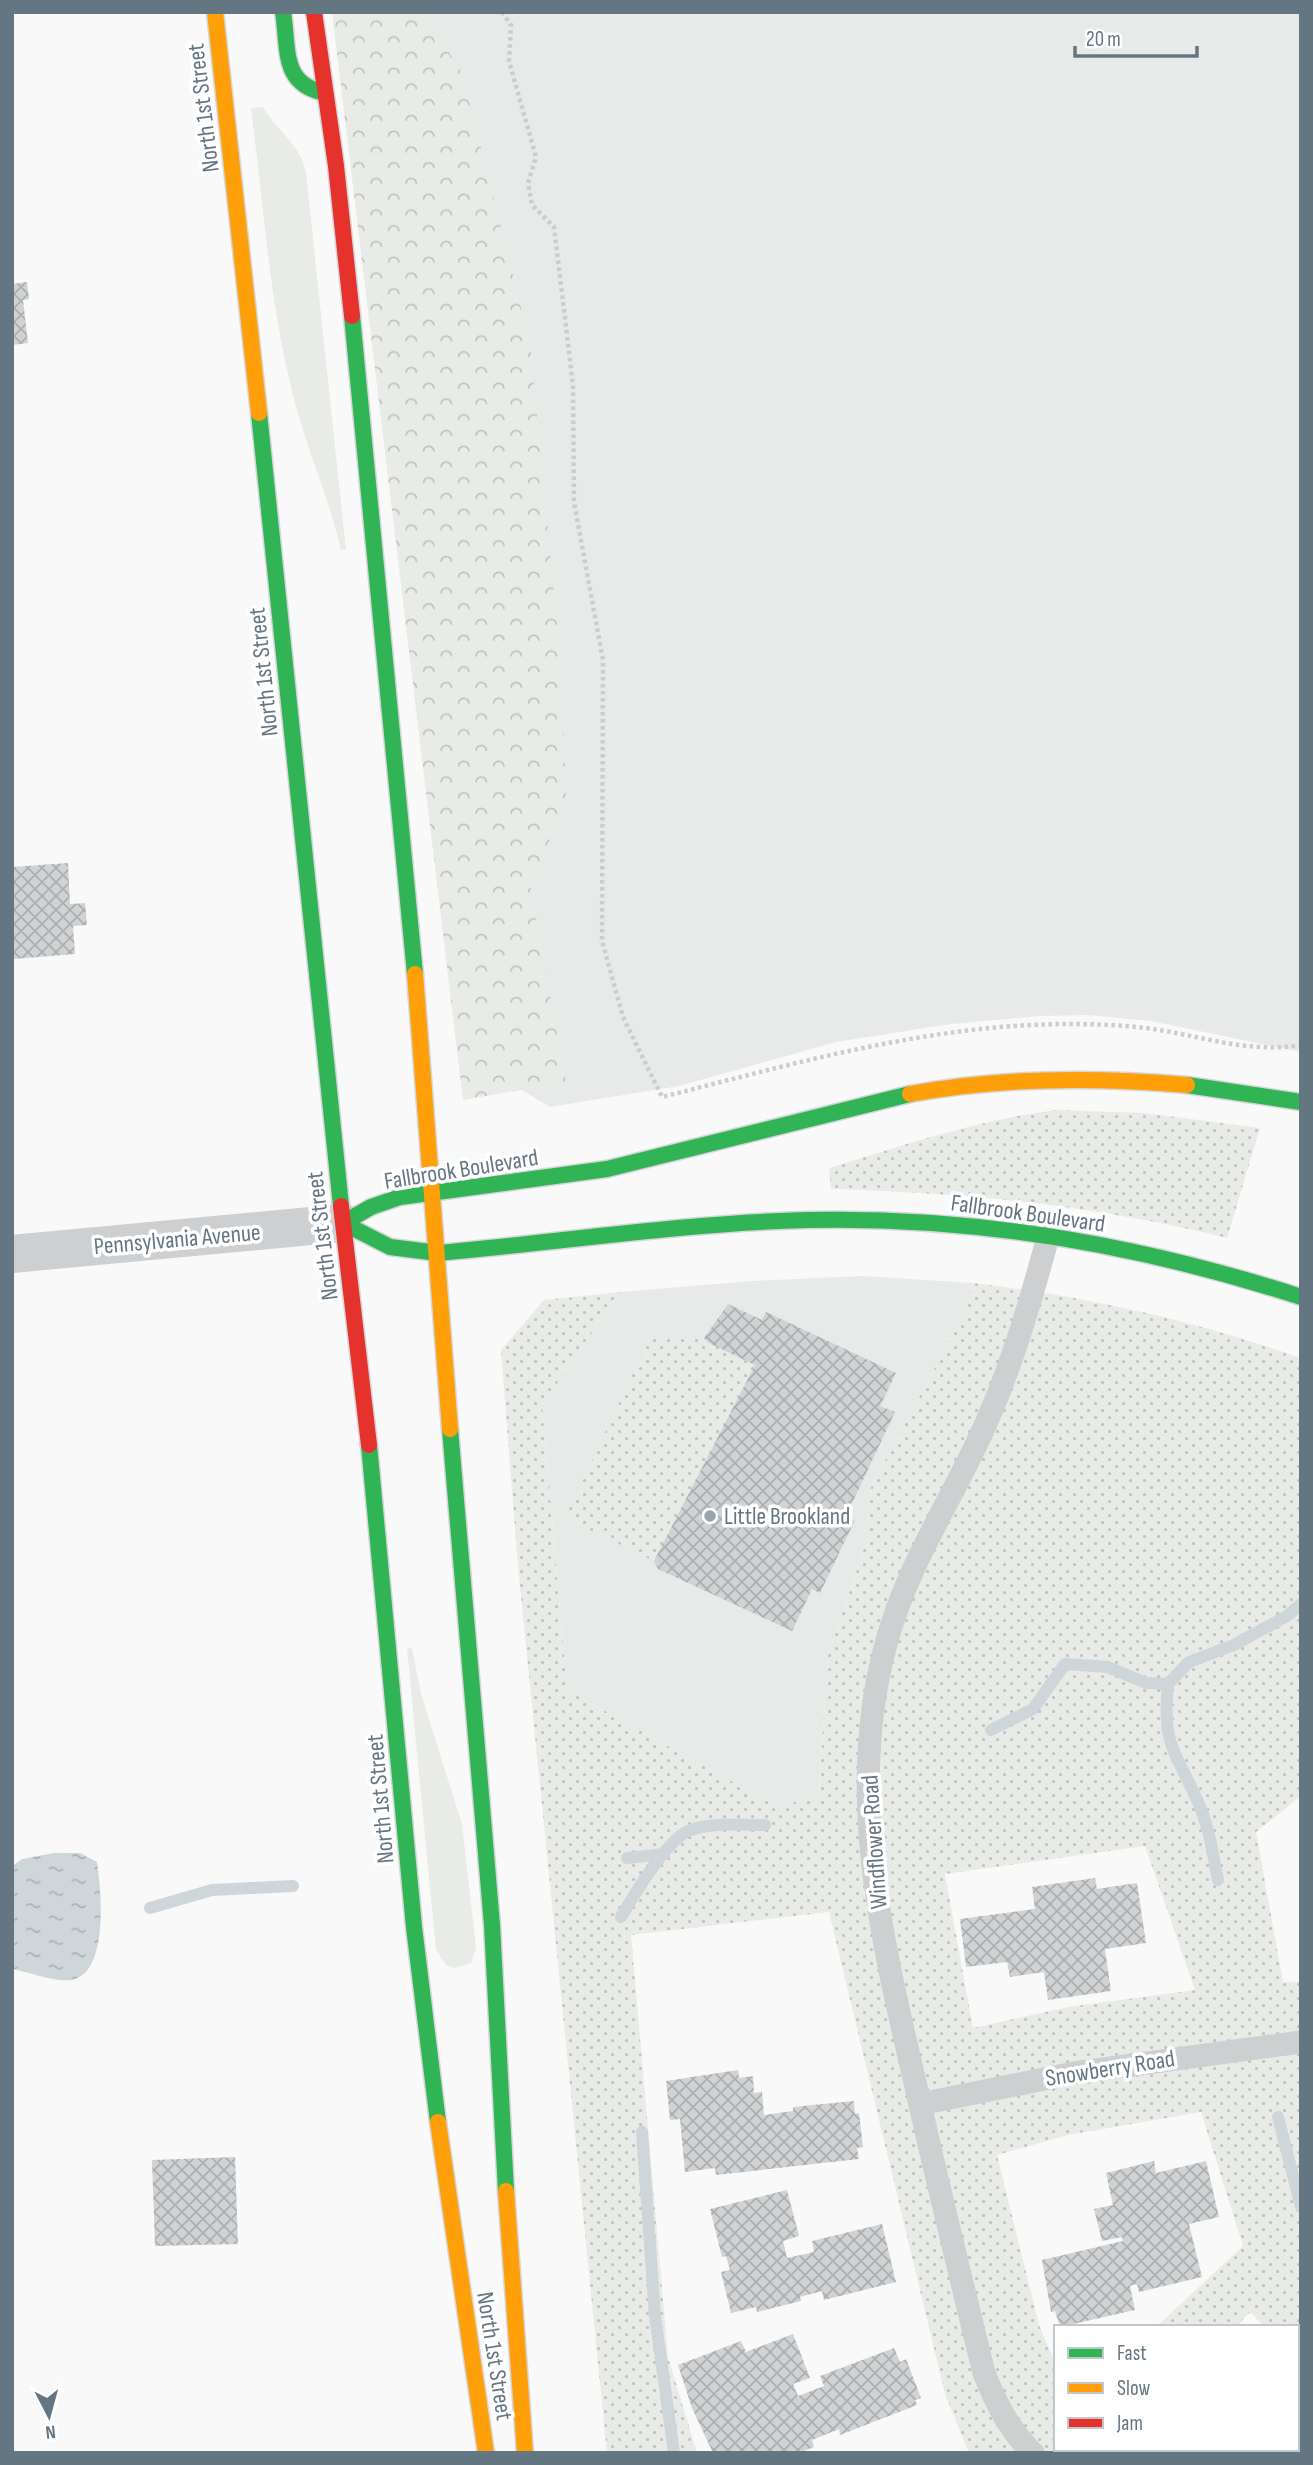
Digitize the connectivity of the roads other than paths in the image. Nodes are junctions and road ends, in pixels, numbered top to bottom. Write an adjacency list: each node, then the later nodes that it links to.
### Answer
1 (215, 12): 7 (main road, North 1st Street)
2 (283, 12): 4 (main road)
3 (314, 12): 4 (main road, North 1st Street)
4 (325, 93): 6 (main road, North 1st Street)
5 (1301, 1102): 6 (main road, Fallbrook Boulevard)
6 (433, 1191): 7 (main road, Fallbrook Boulevard); 9 (main road, North 1st Street)
7 (342, 1223): 9 (main road, Fallbrook Boulevard); 10 (street, Pennsylvania Avenue); 14 (main road, North 1st Street)
8 (1048, 1237): 9 (main road, Fallbrook Boulevard); 11 (main road, Fallbrook Boulevard); 13 (lane, Windflower Road)
9 (438, 1253): 15 (main road, North 1st Street)
10 (12, 1254)
11 (1301, 1297)
12 (1301, 2042): 13 (lane, Snowberry Road)
13 (920, 2104): 16 (lane, Windflower Road)
14 (486, 2453)
15 (525, 2453)
16 (1033, 2453)

